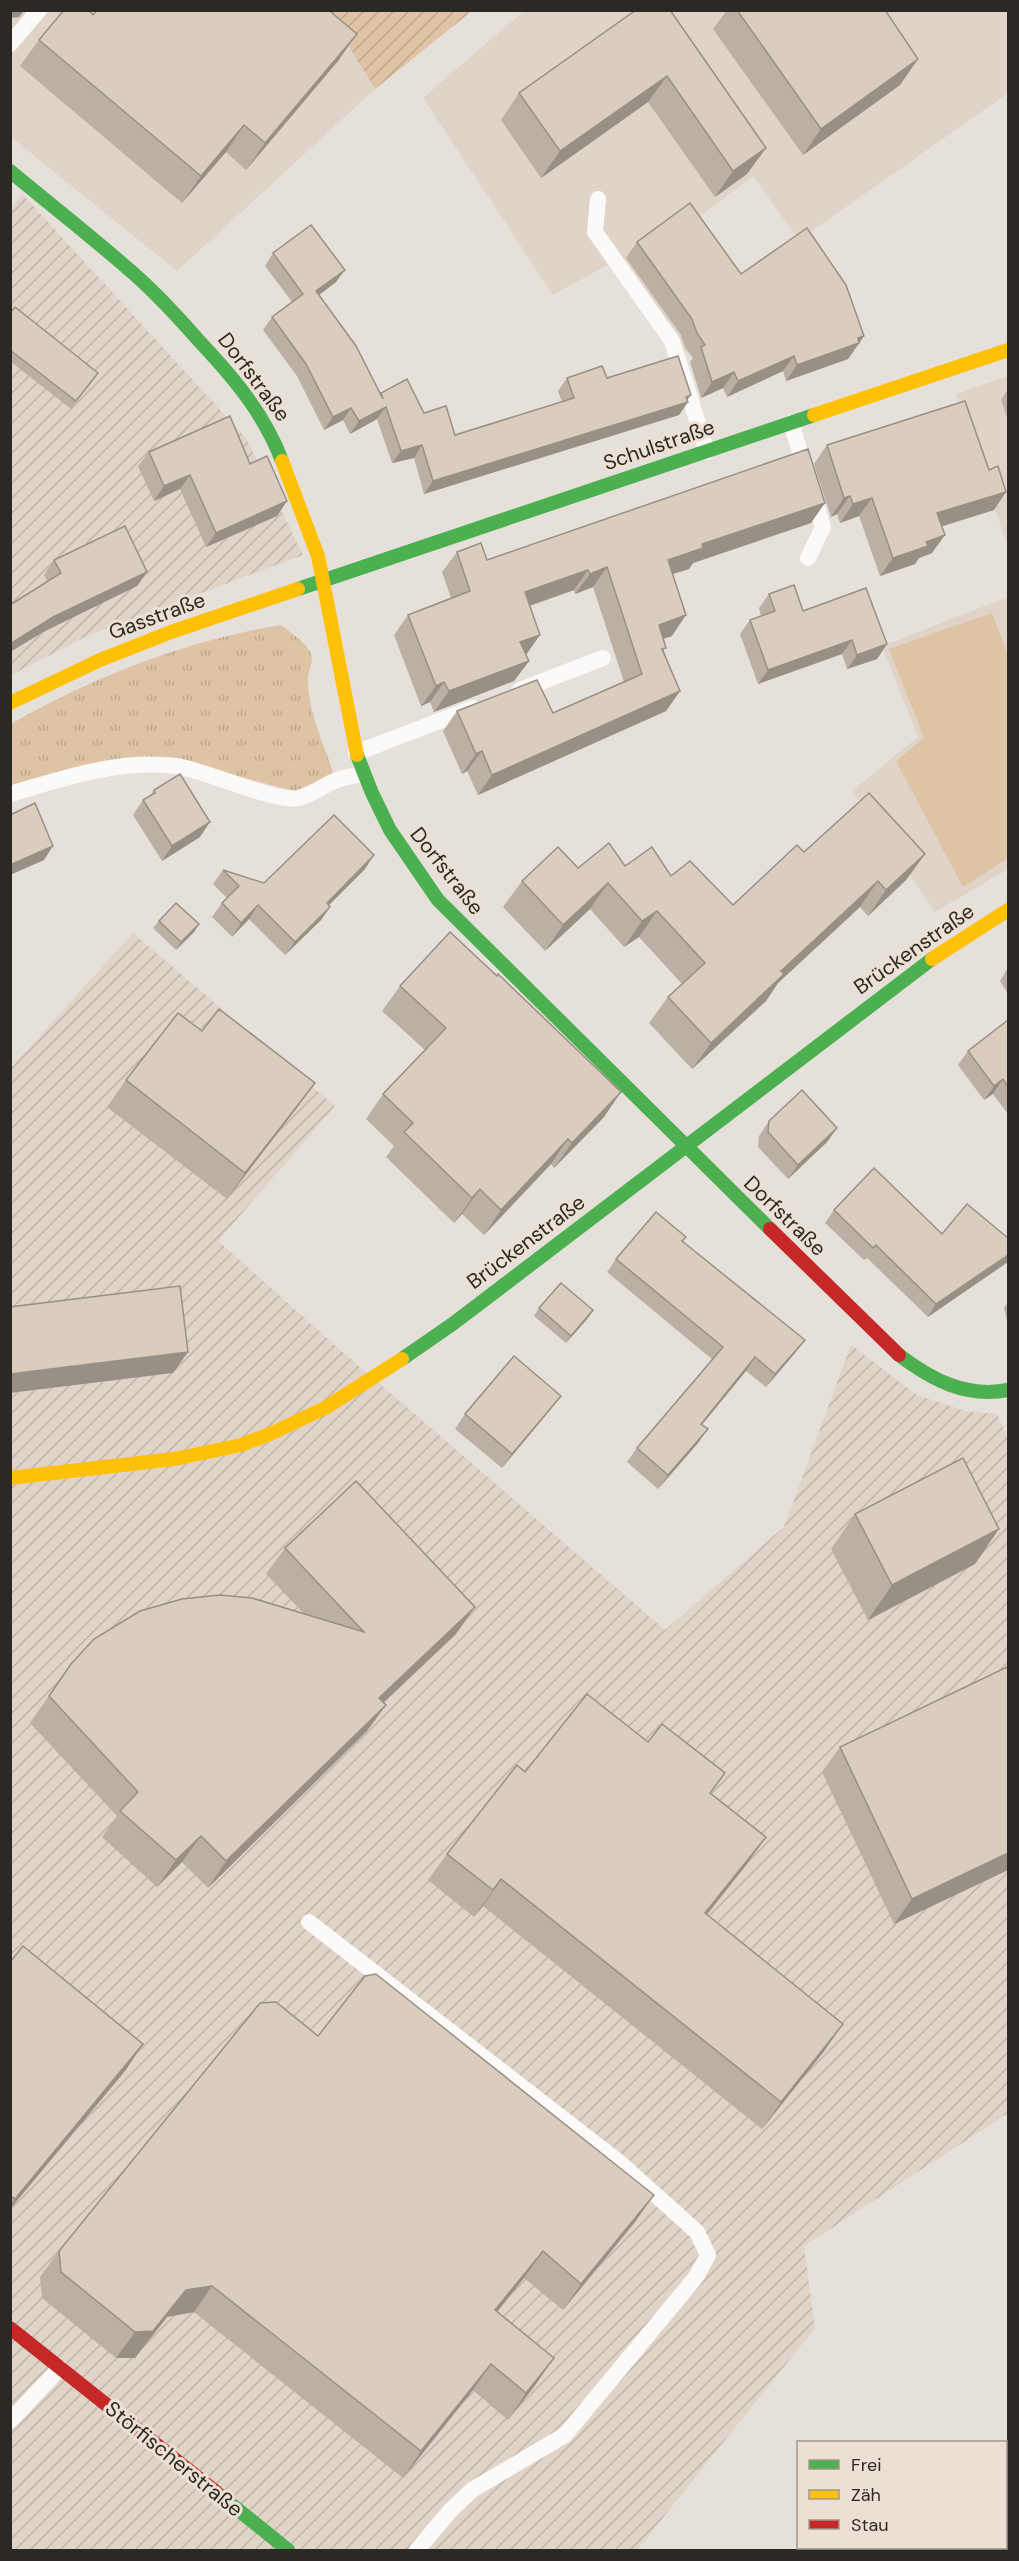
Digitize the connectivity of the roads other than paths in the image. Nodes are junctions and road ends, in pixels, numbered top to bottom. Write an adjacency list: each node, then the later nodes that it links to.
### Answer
1 (39, 10): 2 (lane)
2 (10, 44)
3 (10, 171): 9 (street, Dorfstraße)
4 (598, 199): 7 (lane)
5 (1008, 350): 6 (street, Schulstraße)
6 (791, 423): 7 (street, Schulstraße); 8 (lane)
7 (707, 452): 9 (street, Schulstraße)
8 (808, 558)
9 (323, 580): 12 (street, Gasstraße); 14 (street, Dorfstraße)
10 (603, 658): 11 (lane)
11 (508, 695)
12 (10, 703)
13 (487, 703): 14 (lane)
14 (356, 753): 15 (street, Dorfstraße)
15 (363, 774): 16 (lane); 18 (street, Dorfstraße)
16 (10, 794)
17 (1008, 910): 18 (street, Brückenstraße)
18 (685, 1147): 19 (street, Dorfstraße); 20 (street, Brückenstraße)
19 (1008, 1389)
20 (10, 1478)
21 (309, 1922): 26 (lane)
22 (10, 2328): 23 (street, Störfischerstraße)
23 (60, 2368): 24 (lane); 25 (street, Störfischerstraße)
24 (10, 2421)
25 (288, 2550)
26 (417, 2550)

